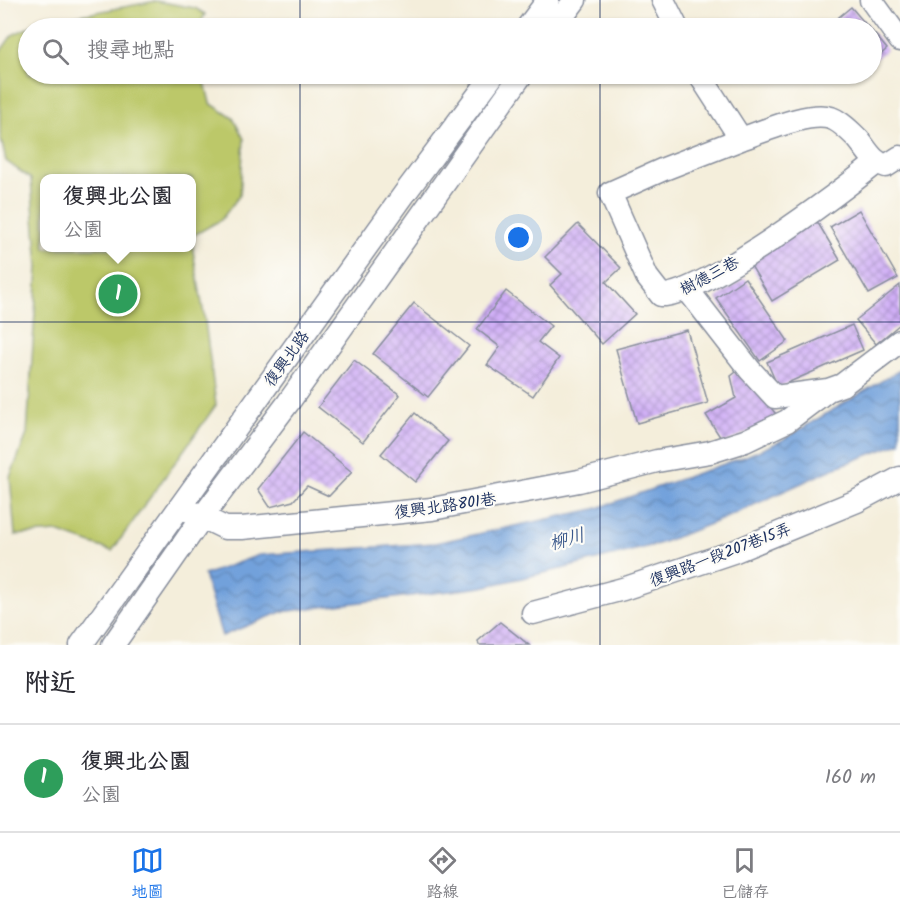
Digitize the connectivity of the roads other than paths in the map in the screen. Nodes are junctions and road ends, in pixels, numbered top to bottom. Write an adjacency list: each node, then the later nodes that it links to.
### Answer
1 (548, 0): 5 (street)
2 (575, 0): 6 (street)
3 (663, 0): 7 (street)
4 (871, 0): 8 (street)
5 (534, 18)
6 (562, 18)
7 (672, 18)
8 (900, 40)
9 (487, 84): 19 (street, 復興北路)
10 (515, 84): 20 (street, 復興北路)
11 (705, 84): 12 (street)
12 (741, 139): 14 (street); 15 (street, 樹德三巷)
13 (900, 157): 14 (street)
14 (876, 163): 15 (street, 樹德三巷)
15 (687, 289): 17 (street)
16 (900, 341): 17 (street)
17 (828, 390): 20 (street, 復興北路801巷)
18 (900, 478): 21 (street, 復興路一段207巷15弄)
19 (180, 507): 20 (street, 復興北路801巷); 22 (street, 復興北路)
20 (202, 516): 23 (street, 復興北路)
21 (533, 613)
22 (81, 645)
23 (113, 645)

